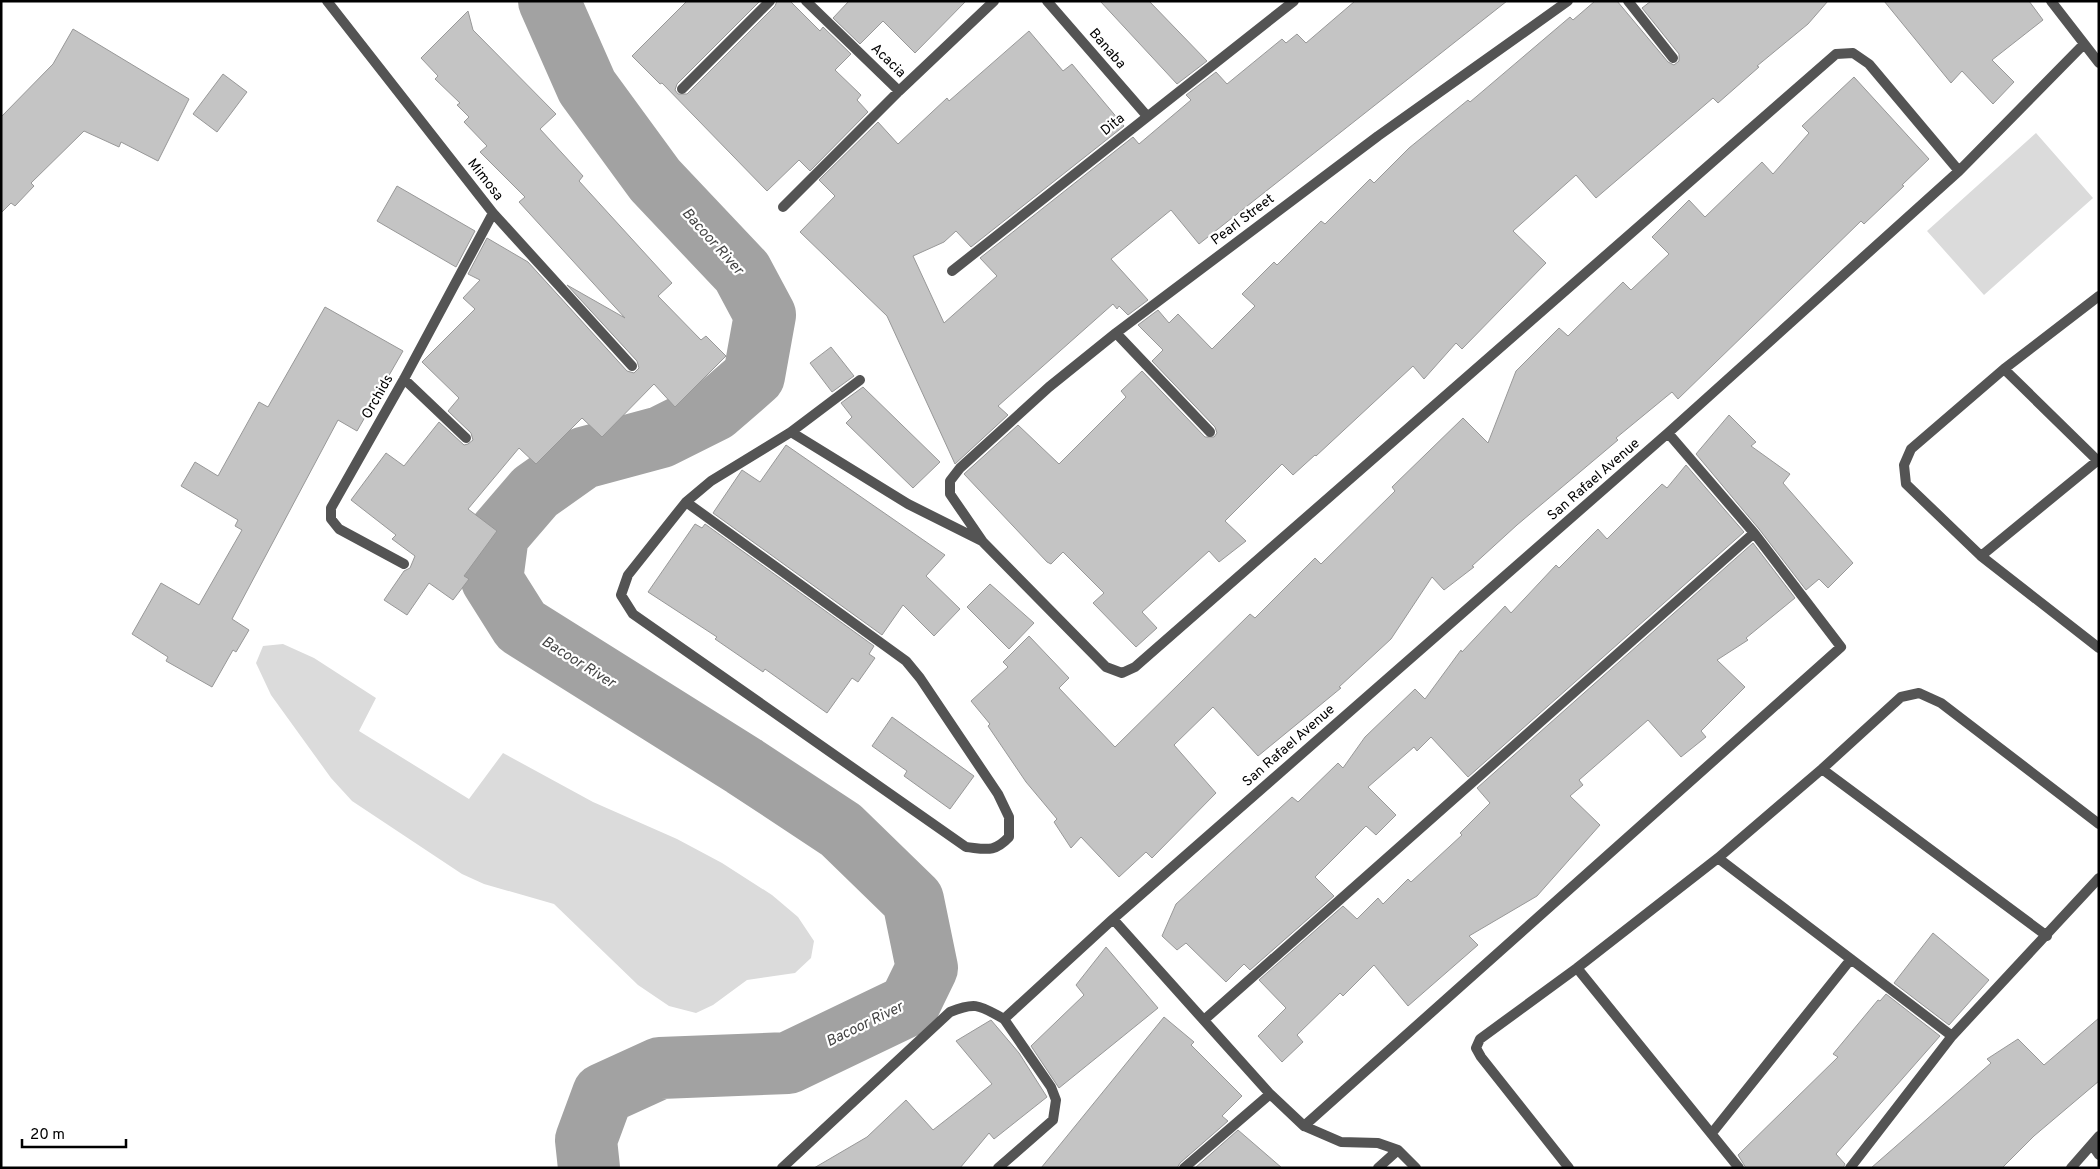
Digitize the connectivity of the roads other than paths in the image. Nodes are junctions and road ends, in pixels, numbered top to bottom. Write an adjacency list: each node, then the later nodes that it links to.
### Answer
1 (327, 1): 18 (street, Mimosa)
2 (770, 1): 13 (street)
3 (806, 1): 14 (street, Acacia)
4 (994, 1): 14 (street, Acacia)
5 (1047, 1): 15 (street, Banaba)
6 (1294, 1): 15 (street, Dita)
7 (1568, 1): 21 (street, Pearl Street)
8 (1628, 1): 11 (street)
9 (2051, 1): 10 (street)
10 (2084, 44): 12 (street); 16 (street, San Rafael Avenue)
11 (1674, 58)
12 (2099, 63)
13 (682, 89)
14 (899, 91): 17 (street)
15 (1147, 116): 19 (street, Dita)
16 (1959, 171): 28 (street, San Rafael Avenue); 33 (street)
17 (783, 206)
18 (493, 213): 22 (street, Mimosa); 24 (street, Orchids)
19 (952, 271)
20 (2099, 296): 23 (street)
21 (1116, 333): 27 (street); 33 (street, Pearl Street)
22 (632, 366)
23 (2004, 369): 30 (street); 34 (street)
24 (404, 378): 29 (street); 35 (street, Orchids)
25 (860, 380): 26 (street)
26 (791, 432): 31 (street); 33 (street)
27 (1210, 432)
28 (1668, 433): 32 (street); 41 (street, San Rafael Avenue)
29 (466, 438)
30 (2098, 462): 34 (street)
31 (686, 502): 31 (street)
32 (1754, 533): 46 (street); 49 (street)
33 (983, 542)
34 (1980, 556): 36 (street)
35 (404, 564)
36 (2099, 648)
37 (1822, 769): 38 (street); 39 (street); 42 (street)
38 (2099, 824)
39 (1718, 858): 43 (street); 44 (street)
40 (2099, 878): 42 (street)
41 (1114, 919): 45 (street, San Rafael Avenue); 46 (street)
42 (2047, 936): 47 (street)
43 (1851, 959): 47 (street); 50 (street)
44 (1577, 968): 50 (street); 60 (street)
45 (1004, 1018): 55 (street); 56 (street)
46 (1204, 1020): 48 (street)
47 (1952, 1036): 62 (street)
48 (1270, 1094): 49 (street); 57 (street)
49 (1304, 1126): 53 (street)
50 (1712, 1134): 61 (street)
51 (2099, 1136): 52 (street)
52 (2092, 1145): 54 (street); 63 (street)
53 (1398, 1150): 58 (street); 59 (street)
54 (2099, 1155)
55 (782, 1168)
56 (998, 1168)
57 (1184, 1168)
58 (1378, 1168)
59 (1416, 1168)
60 (1569, 1168)
61 (1739, 1168)
62 (1850, 1168)
63 (2071, 1168)

